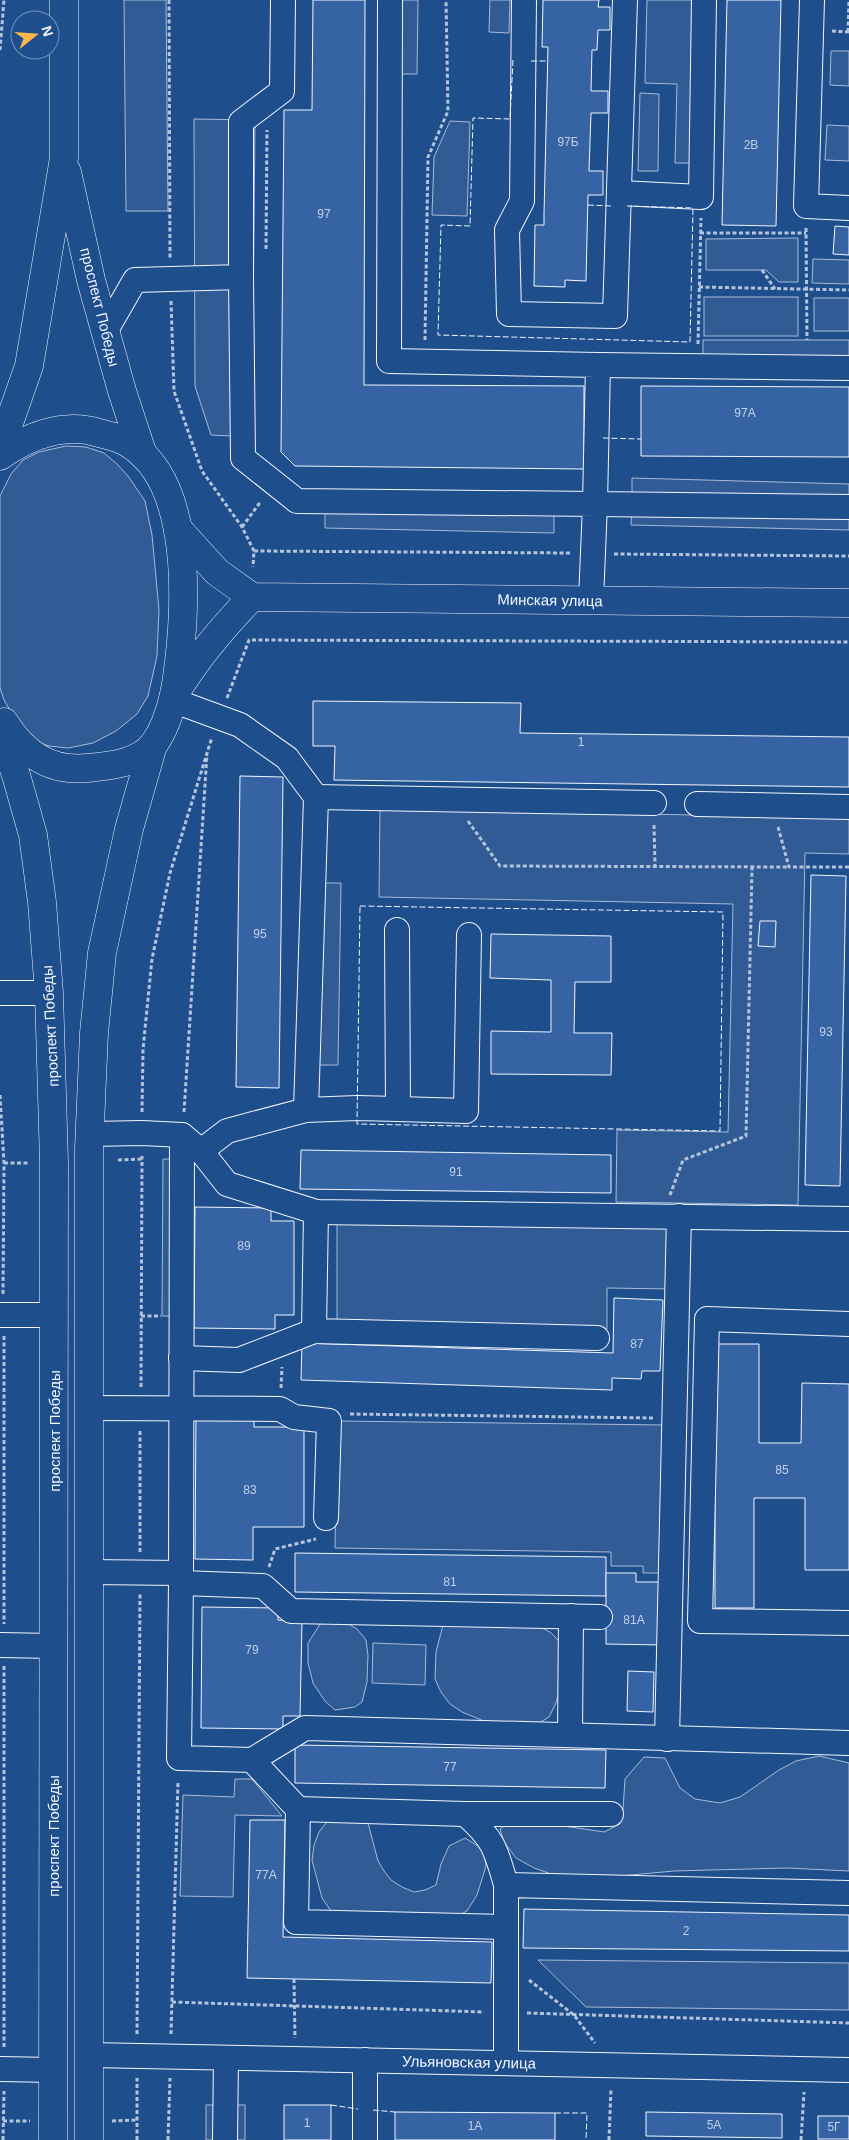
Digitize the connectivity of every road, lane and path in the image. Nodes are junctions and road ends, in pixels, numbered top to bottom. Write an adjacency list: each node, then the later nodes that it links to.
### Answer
1 (4, 0): 13 (path)
2 (64, 0): 15 (main road, проспект Победы)
3 (169, 0): 25 (path)
4 (283, 0): 24 (street)
5 (390, 0): 32 (street)
6 (446, 0): 32 (path)
7 (524, 0): 16 (street)
8 (625, 0): 16 (street)
9 (704, 0): 17 (street)
10 (812, 0): 18 (street)
11 (848, 0): 12 (path)
12 (848, 32)
13 (0, 50)
14 (272, 122): 22 (path)
15 (64, 158): 30 (main road, проспект Победы); 36 (main road, проспект Победы)
16 (620, 193): 17 (street)
17 (701, 197): 20 (path)
18 (806, 206): 19 (street); 21 (path)
19 (849, 208)
20 (700, 233): 21 (path); 26 (path)
21 (806, 233): 28 (path)
22 (266, 256)
23 (762, 270): 27 (path)
24 (241, 277): 25 (street); 39 (street)
25 (170, 278): 30 (street); 42 (path)
26 (699, 287): 27 (path); 34 (path)
27 (775, 289): 28 (path)
28 (807, 290): 29 (path); 31 (path)
29 (849, 290)
30 (105, 332): 37 (main road, проспект Победы)
31 (807, 340)
32 (425, 361): 33 (street)
33 (598, 365): 34 (street); 39 (street)
34 (698, 366): 35 (street)
35 (849, 368)
36 (0, 449)
37 (143, 455): 38 (main road); 41 (main road)
38 (0, 456)
39 (595, 504): 40 (street); 43 (street)
40 (849, 507)
41 (178, 529): 45 (main road); 50 (main road)
42 (254, 551): 43 (path); 45 (path)
43 (592, 554): 44 (path); 46 (street)
44 (849, 556)
45 (252, 596): 46 (main road, Минская улица); 48 (path); 50 (main road)
46 (591, 600): 47 (main road, Минская улица)
47 (849, 603)
48 (250, 640): 49 (path); 52 (path)
49 (849, 642)
50 (172, 700): 52 (street); 54 (main road)
51 (0, 716): 54 (main road)
52 (220, 717): 55 (path); 56 (street)
53 (0, 728): 69 (main road, проспект Победы)
54 (153, 745): 75 (main road)
55 (207, 749): 74 (path); 76 (path)
56 (316, 796): 57 (street); 72 (street)
57 (452, 799): 58 (street); 62 (path)
58 (654, 803): 62 (path)
59 (697, 804): 60 (street)
60 (772, 805): 61 (street); 65 (path)
61 (849, 807)
62 (654, 867): 64 (path)
63 (849, 867): 65 (path)
64 (752, 868): 65 (path); 83 (path)
65 (789, 868)
66 (397, 930): 71 (street)
67 (469, 934): 71 (street)
68 (0, 993): 69 (street)
69 (50, 993): 86 (main road, проспект Победы)
70 (0, 1095): 73 (path)
71 (398, 1109): 72 (street)
72 (306, 1110): 77 (street)
73 (0, 1111): 81 (path)
74 (142, 1133): 75 (street); 76 (street); 78 (path)
75 (90, 1134): 91 (main road)
76 (182, 1135): 77 (street); 90 (street)
77 (201, 1151): 82 (street)
78 (142, 1159): 79 (path); 93 (path)
79 (118, 1160)
80 (36, 1162): 81 (path)
81 (4, 1163): 85 (path)
82 (316, 1212): 83 (street); 88 (street)
83 (671, 1216): 84 (street); 94 (street)
84 (849, 1219)
85 (2, 1315): 86 (street); 98 (path)
86 (54, 1316): 109 (main road, проспект Победы)
87 (849, 1324): 97 (street)
88 (314, 1331): 89 (street); 90 (street)
89 (597, 1338)
90 (181, 1358): 92 (street)
91 (89, 1408): 93 (street); 101 (main road)
92 (181, 1408): 93 (street); 95 (street); 103 (street)
93 (140, 1409): 102 (path)
94 (674, 1418): 95 (path); 96 (street)
95 (329, 1421): 100 (street)
96 (673, 1472): 97 (street); 111 (street)
97 (704, 1473): 107 (street)
98 (2, 1474): 99 (path)
99 (2, 1488): 108 (path)
100 (326, 1518): 104 (path)
101 (89, 1572): 102 (street); 123 (main road)
102 (140, 1572): 103 (street); 124 (path)
103 (181, 1578): 104 (street); 113 (street)
104 (263, 1586): 105 (street)
105 (571, 1616): 106 (street); 110 (street)
106 (600, 1617)
107 (849, 1623)
108 (2, 1645): 109 (street); 131 (path)
109 (53, 1646): 133 (main road, проспект Победы)
110 (570, 1735): 111 (street); 114 (street)
111 (667, 1739): 112 (street)
112 (849, 1743)
113 (179, 1758): 114 (street); 125 (path)
114 (252, 1760): 115 (street)
115 (298, 1809): 116 (street); 120 (street)
116 (465, 1814): 117 (street); 118 (street)
117 (611, 1814)
118 (506, 1885): 119 (street); 120 (street)
119 (849, 1893)
120 (506, 1927): 121 (street)
121 (506, 1964): 129 (street); 130 (path)
122 (294, 1979): 127 (path)
123 (89, 2055): 124 (street, Ульяновская улица); 141 (main road)
124 (137, 2056): 125 (street, Ульяновская улица); 135 (path)
125 (170, 2056): 126 (street, Ульяновская улица); 143 (path)
126 (226, 2058): 127 (street, Ульяновская улица); 144 (street)
127 (296, 2059): 128 (street, Ульяновская улица)
128 (365, 2060): 129 (street, Ульяновская улица); 145 (street)
129 (506, 2063): 130 (street, Ульяновская улица)
130 (612, 2065): 132 (street, Ульяновская улица); 146 (path)
131 (2, 2069): 133 (street); 136 (path)
132 (806, 2069): 134 (street, Ульяновская улица); 147 (path)
133 (53, 2070): 140 (main road, проспект Победы)
134 (849, 2070)
135 (137, 2120): 138 (path); 142 (path)
136 (3, 2121): 137 (path); 139 (path)
137 (33, 2121)
138 (109, 2121)
139 (3, 2140)
140 (52, 2140)
141 (89, 2140)
142 (137, 2140)
143 (168, 2140)
144 (226, 2140)
145 (365, 2140)
146 (609, 2140)
147 (801, 2140)

